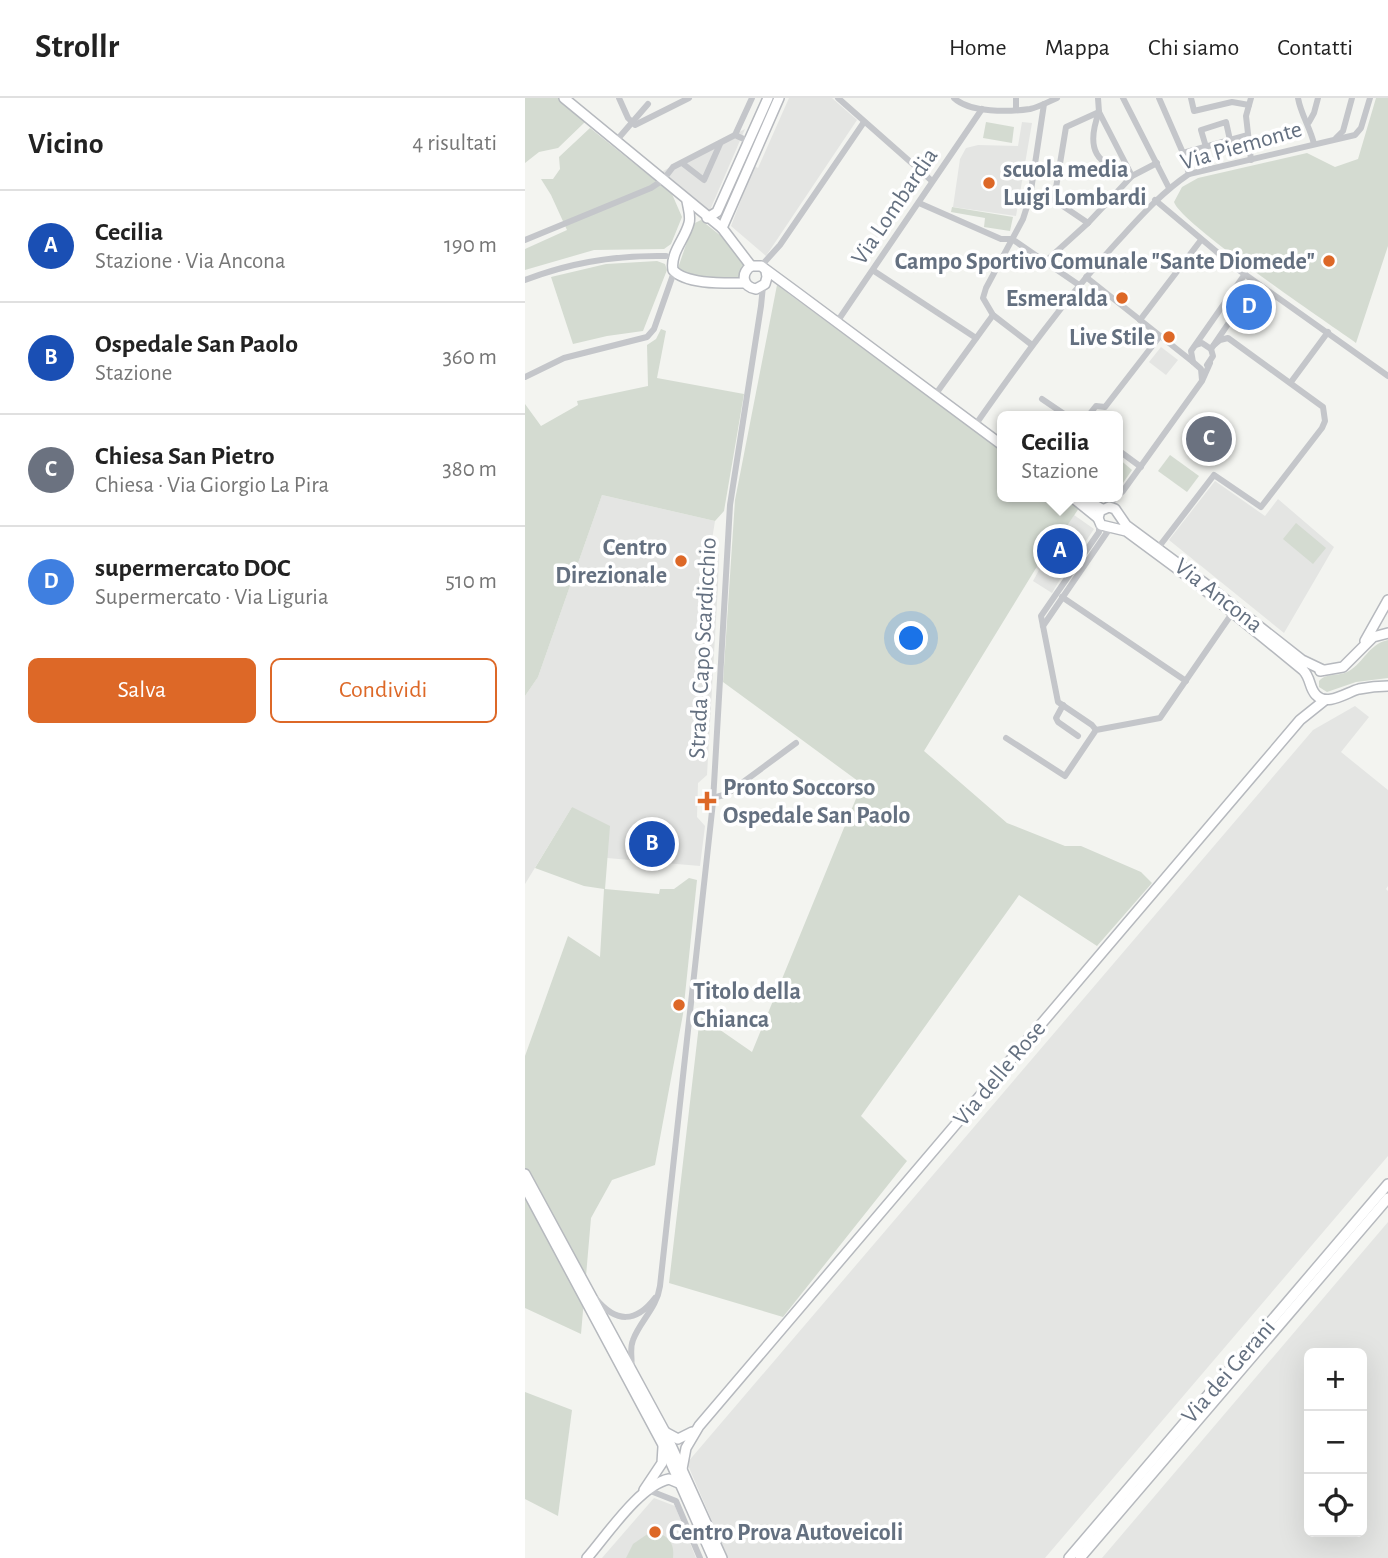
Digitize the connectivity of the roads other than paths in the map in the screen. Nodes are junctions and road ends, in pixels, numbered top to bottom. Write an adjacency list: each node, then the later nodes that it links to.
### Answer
1 (565, 98): 35 (street)
2 (619, 98): 28 (street)
3 (689, 98): 28 (street)
4 (752, 98): 31 (street)
5 (768, 98): 36 (street)
6 (779, 98): 57 (street)
7 (838, 98): 23 (street)
8 (851, 98): 23 (street)
9 (954, 98): 25 (street)
10 (1016, 98): 26 (street)
11 (1056, 98): 24 (street)
12 (1098, 98): 27 (street)
13 (1123, 98): 43 (street)
14 (1159, 98): 40 (street)
15 (1191, 98): 21 (street)
16 (1298, 98): 30 (street)
17 (1318, 98): 30 (street)
18 (1352, 98): 33 (street)
19 (1370, 98): 33 (street, Via Piemonte)
20 (974, 100): 25 (street)
21 (1252, 100): 32 (street)
22 (648, 104): 28 (street)
23 (845, 104): 29 (street)
24 (1044, 104): 26 (street); 49 (street)
25 (978, 109): 26 (street); 47 (street, Via Lombardia)
26 (1016, 109)
27 (1099, 112): 45 (street); 45 (street); 51 (street)
28 (632, 122): 35 (street)
29 (864, 122): 47 (street); 64 (street)
30 (1309, 122): 38 (street)
31 (735, 135): 36 (street); 37 (street)
32 (1248, 135): 34 (street); 41 (street)
33 (1336, 138): 38 (street, Via Piemonte)
34 (1230, 140): 39 (street); 39 (street)
35 (616, 141): 46 (street)
36 (748, 141): 54 (street)
37 (720, 143): 42 (street); 42 (street)
38 (1314, 144): 41 (street, Via Piemonte)
39 (1206, 147): 40 (street)
40 (1183, 153): 44 (street)
41 (1251, 160): 44 (street, Via Piemonte)
42 (682, 163): 46 (street)
43 (1157, 163): 45 (street); 48 (street)
44 (1189, 174): 48 (street, Via Piemonte)
45 (1132, 176): 56 (street)
46 (663, 180): 50 (street); 59 (street)
47 (932, 181): 53 (street, Via Lombardia)
48 (1169, 188): 52 (street, Via Piemonte)
49 (1030, 197): 51 (street); 58 (street)
50 (686, 199): 54 (street); 55 (street)
51 (1054, 200): 56 (street)
52 (1156, 200): 60 (street); 66 (street, Via Piemonte)
53 (919, 203): 58 (street); 63 (street, Via Lombardia)
54 (707, 218): 55 (street); 57 (street)
55 (689, 222): 62 (street)
56 (1088, 223): 61 (street)
57 (722, 228): 64 (street)
58 (1012, 239): 61 (street); 72 (street)
59 (525, 240)
60 (1201, 240): 65 (street); 73 (street)
61 (1045, 262): 70 (street)
62 (671, 264): 67 (street); 69 (street); 85 (street)
63 (873, 271): 74 (street, Via Lombardia); 77 (street)
64 (761, 274): 69 (street); 69 (street); 71 (street, Strada Capo Scardicchio); 74 (street)
65 (1245, 274): 68 (street); 79 (street)
66 (1086, 277): 70 (street, Via Piemonte); 73 (street)
67 (525, 280)
68 (1256, 283): 75 (street); 80 (street)
69 (748, 285): 71 (street)
70 (1079, 285): 78 (street, Via Piemonte)
71 (761, 306): 123 (street, Strada Capo Scardicchio)
72 (993, 315): 77 (street); 78 (street)
73 (1140, 320): 76 (street)
74 (837, 323): 88 (street)
75 (1328, 332): 84 (street); 87 (street)
76 (1160, 336): 81 (street); 91 (street)
77 (976, 338): 88 (street)
78 (1032, 345): 92 (street, Via Piemonte)
79 (1194, 346): 80 (street); 81 (street); 83 (street)
80 (1213, 347): 82 (street); 87 (street)
81 (1179, 352): 83 (street)
82 (1210, 363): 83 (street); 86 (street)
83 (1196, 364): 86 (street)
84 (1388, 376)
85 (525, 377)
86 (1202, 381): 96 (street)
87 (1291, 382): 105 (street)
88 (935, 395): 92 (street)
89 (1042, 399): 90 (street)
90 (1060, 411)
91 (1092, 411)
92 (976, 424): 93 (street); 94 (street)
93 (997, 435)
94 (997, 442)
95 (1123, 454): 96 (street)
96 (1141, 467): 97 (street)
97 (1123, 492)
98 (1081, 502): 103 (street)
99 (1086, 502): 103 (street)
100 (1114, 502): 103 (street)
101 (1119, 502): 102 (street)
102 (1118, 513): 103 (street); 104 (street); 105 (street, Via Ancona)
103 (1101, 514): 104 (street); 109 (street)
104 (1110, 528): 106 (street); 108 (street, Via Ancona)
105 (1158, 548): 112 (street, Via Ancona)
106 (1062, 597): 109 (street); 113 (street)
107 (1388, 600): 111 (street)
108 (1233, 612): 113 (street); 115 (street, Via Ancona)
109 (1043, 625): 117 (street)
110 (1388, 633): 111 (street)
111 (1363, 646): 112 (street)
112 (1323, 670): 115 (street, Via delle Rose)
113 (1186, 681): 119 (street)
114 (1388, 686): 116 (street)
115 (1312, 687): 116 (street, Via Ancona); 118 (street, Via delle Rose)
116 (1325, 700): 118 (street, Via delle Rose)
117 (1063, 705): 119 (street); 120 (street)
118 (1300, 720): 131 (street, Via delle Rose)
119 (1096, 730): 121 (street)
120 (1078, 736)
121 (1006, 738)
122 (796, 743): 123 (street)
123 (713, 798): 129 (street, Strada Capo Scardicchio)
124 (525, 1174): 128 (street)
125 (1388, 1184): 142 (street, Via dei Gerani)
126 (525, 1187): 133 (street)
127 (1388, 1198): 143 (street, Via dei Gerani)
128 (584, 1284): 129 (street); 130 (street)
129 (660, 1286): 130 (street)
130 (631, 1368): 132 (street)
131 (699, 1426): 132 (street); 134 (street, Via delle Rose)
132 (665, 1432): 134 (street)
133 (663, 1445): 135 (street); 137 (street)
134 (683, 1469): 141 (street)
135 (681, 1484): 136 (street); 140 (street)
136 (648, 1490): 137 (street); 139 (street)
137 (637, 1500): 138 (street)
138 (587, 1558)
139 (700, 1558)
140 (713, 1558)
141 (722, 1558)
142 (1069, 1558)
143 (1080, 1558)

